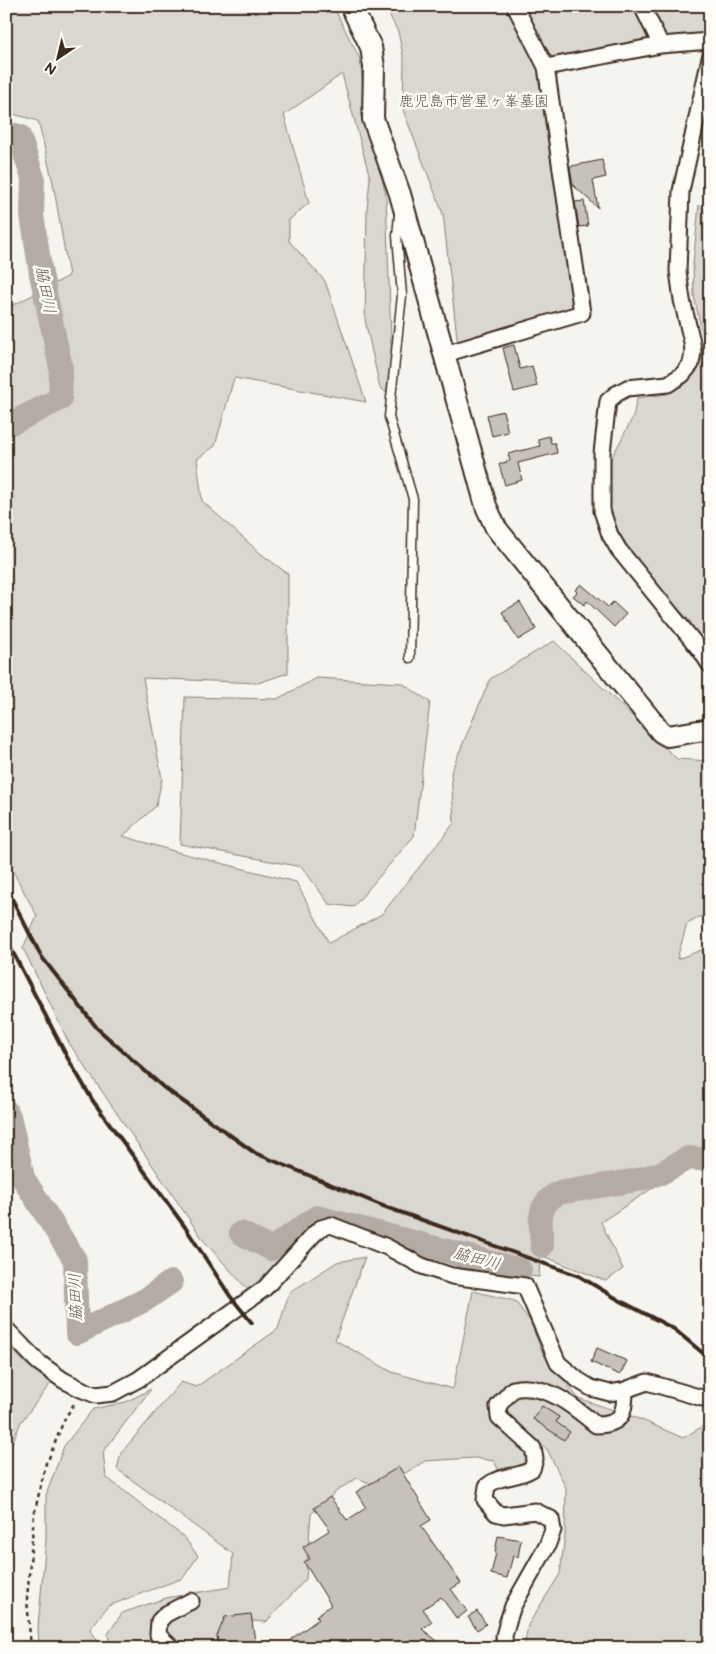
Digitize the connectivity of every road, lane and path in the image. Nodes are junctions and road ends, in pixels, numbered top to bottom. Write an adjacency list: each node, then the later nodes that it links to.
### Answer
1 (351, 6): 9 (street)
2 (515, 6): 7 (street)
3 (642, 6): 5 (street)
4 (710, 41): 5 (street)
5 (661, 45): 7 (street)
6 (710, 58): 8 (street)
7 (546, 67): 10 (street)
8 (705, 104): 12 (street)
9 (400, 194): 10 (street); 11 (lane)
10 (445, 354): 13 (street)
11 (410, 658)
12 (710, 665)
13 (710, 729)
14 (6, 1329): 15 (street)
15 (83, 1390): 16 (street); 19 (path)
16 (625, 1390): 17 (street); 21 (street)
17 (710, 1396)
18 (191, 1601): 20 (street)
19 (31, 1648)
20 (172, 1648)
21 (505, 1648)

